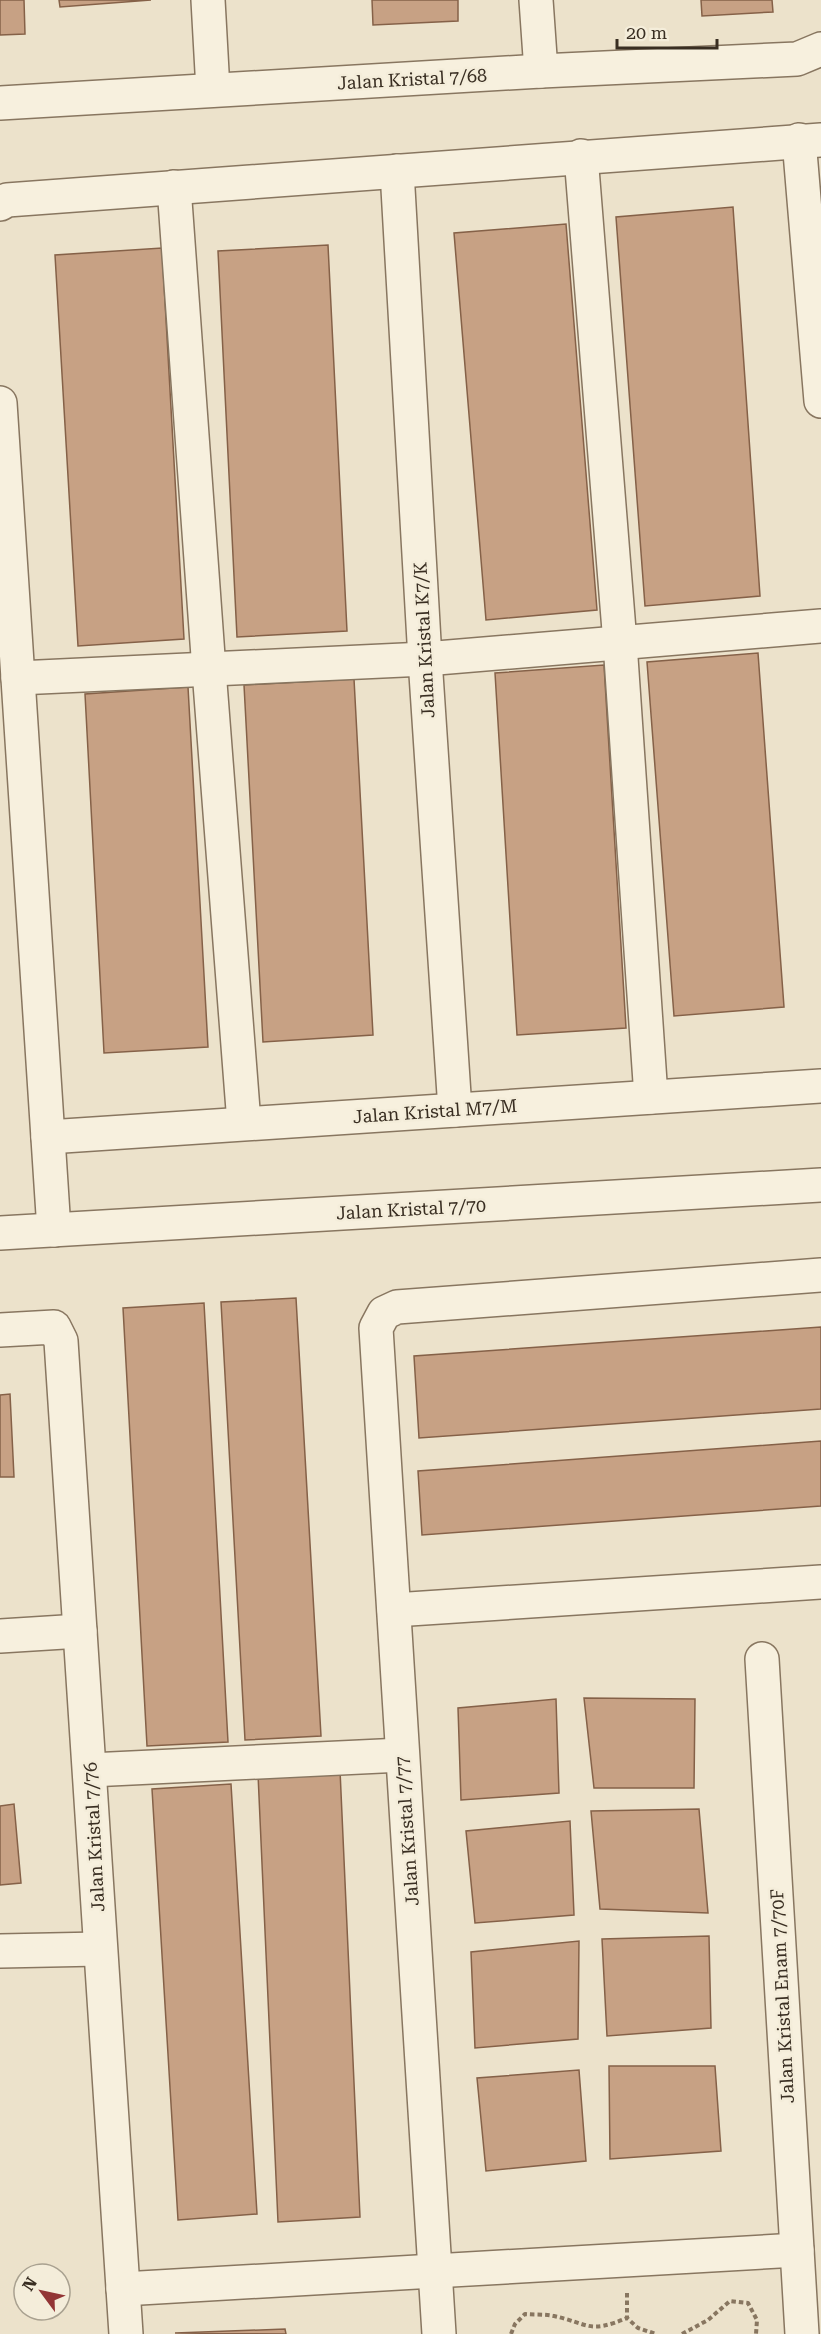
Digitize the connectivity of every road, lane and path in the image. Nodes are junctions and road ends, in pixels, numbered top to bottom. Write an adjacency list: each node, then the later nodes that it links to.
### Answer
1 (208, 0): 5 (street)
2 (536, 0): 4 (street)
3 (821, 49): 4 (street, Jalan Kristal 7/68)
4 (541, 72): 5 (street, Jalan Kristal 7/68)
5 (213, 90): 6 (street, Jalan Kristal 7/68)
6 (0, 103)
7 (810, 140): 8 (street); 12 (street)
8 (581, 156): 9 (street); 15 (street)
9 (397, 171): 10 (street); 16 (street, Jalan Kristal K7/K)
10 (174, 187): 11 (street); 17 (street)
11 (0, 204)
12 (821, 401)
13 (0, 403): 18 (street)
14 (821, 626): 15 (street)
15 (620, 643): 16 (street); 20 (street)
16 (425, 659): 17 (street); 21 (street, Jalan Kristal K7/K)
17 (209, 670): 18 (street); 22 (street)
18 (18, 678): 23 (street)
19 (821, 1086): 20 (street, Jalan Kristal M7/M)
20 (651, 1097): 21 (street, Jalan Kristal M7/M)
21 (455, 1110): 22 (street, Jalan Kristal M7/M)
22 (244, 1124): 23 (street, Jalan Kristal M7/M)
23 (48, 1137): 25 (street)
24 (821, 1185): 25 (street, Jalan Kristal 7/70)
25 (54, 1230): 26 (street, Jalan Kristal 7/70)
26 (0, 1233)
27 (821, 1275): 30 (street, Jalan Kristal 7/77)
28 (0, 1330): 31 (street, Jalan Kristal 7/76)
29 (821, 1582): 30 (street)
30 (394, 1610): 34 (street, Jalan Kristal 7/77)
31 (80, 1630): 32 (street); 35 (street, Jalan Kristal 7/76)
32 (0, 1636)
33 (762, 1659): 38 (street, Jalan Kristal Enam 7/70F)
34 (402, 1755): 35 (street); 39 (street, Jalan Kristal 7/77)
35 (90, 1770): 36 (street, Jalan Kristal 7/76)
36 (100, 1949): 37 (street); 40 (street, Jalan Kristal 7/76)
37 (0, 1951)
38 (797, 2250): 39 (street); 47 (street, Jalan Kristal Enam 7/70F)
39 (435, 2270): 40 (street); 42 (street, Jalan Kristal 7/77)
40 (123, 2289): 41 (street, Jalan Kristal 7/76)
41 (126, 2334)
42 (439, 2334)
43 (511, 2334): 44 (path)
44 (656, 2334)
45 (682, 2334): 46 (path)
46 (756, 2334)
47 (802, 2334)

